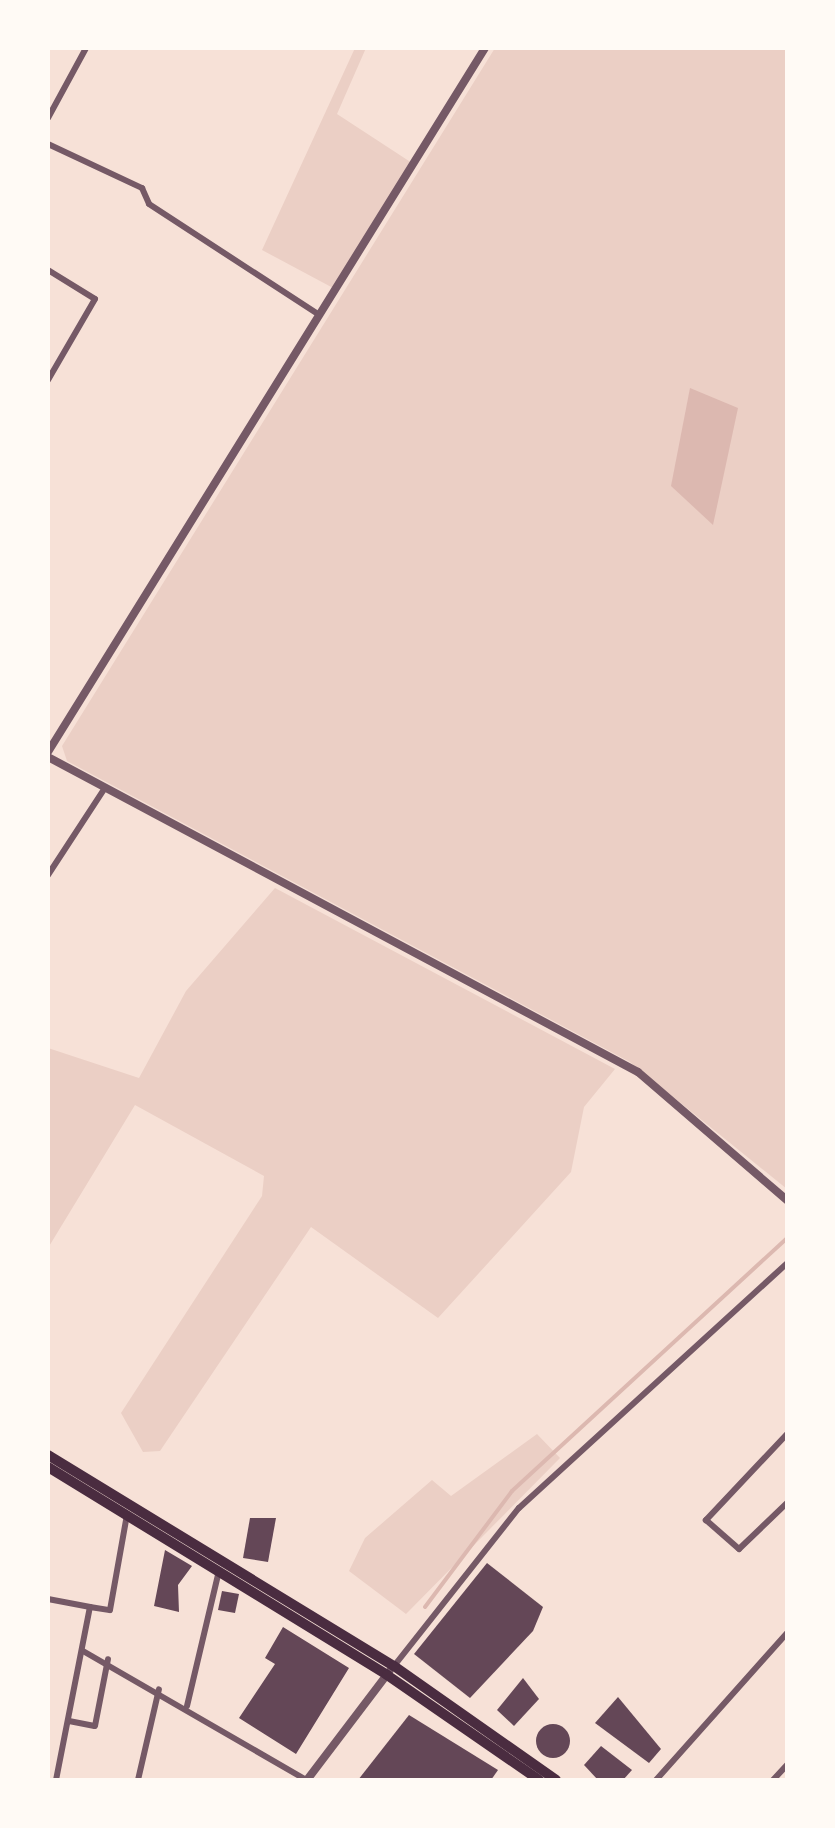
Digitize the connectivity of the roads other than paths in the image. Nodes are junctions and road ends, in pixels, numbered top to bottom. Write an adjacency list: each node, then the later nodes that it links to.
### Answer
1 (86, 48): 3 (street)
2 (485, 48): 6 (street)
3 (48, 118)
4 (48, 144): 6 (street)
5 (48, 270): 7 (street)
6 (319, 315): 8 (street)
7 (48, 380)
8 (48, 754): 9 (street)
9 (105, 788): 10 (street); 11 (street)
10 (48, 875)
11 (788, 1201)
12 (788, 1262): 24 (street)
13 (788, 1433): 16 (street)
14 (48, 1455): 24 (highway)
15 (48, 1467): 17 (highway)
16 (788, 1502)
17 (127, 1514): 18 (highway); 20 (street)
18 (219, 1571): 24 (highway); 26 (street)
19 (48, 1599): 20 (street)
20 (90, 1607): 22 (street)
21 (788, 1632): 34 (street)
22 (83, 1652): 23 (street); 27 (street)
23 (108, 1659): 25 (street); 27 (street)
24 (390, 1670): 31 (street); 32 (highway); 33 (highway)
25 (159, 1689): 26 (street); 30 (street)
26 (187, 1706): 31 (street)
27 (69, 1721): 29 (street)
28 (788, 1764): 35 (street)
29 (56, 1780)
30 (138, 1780)
31 (307, 1780)
32 (537, 1780)
33 (556, 1780)
34 (656, 1780)
35 (773, 1780)

